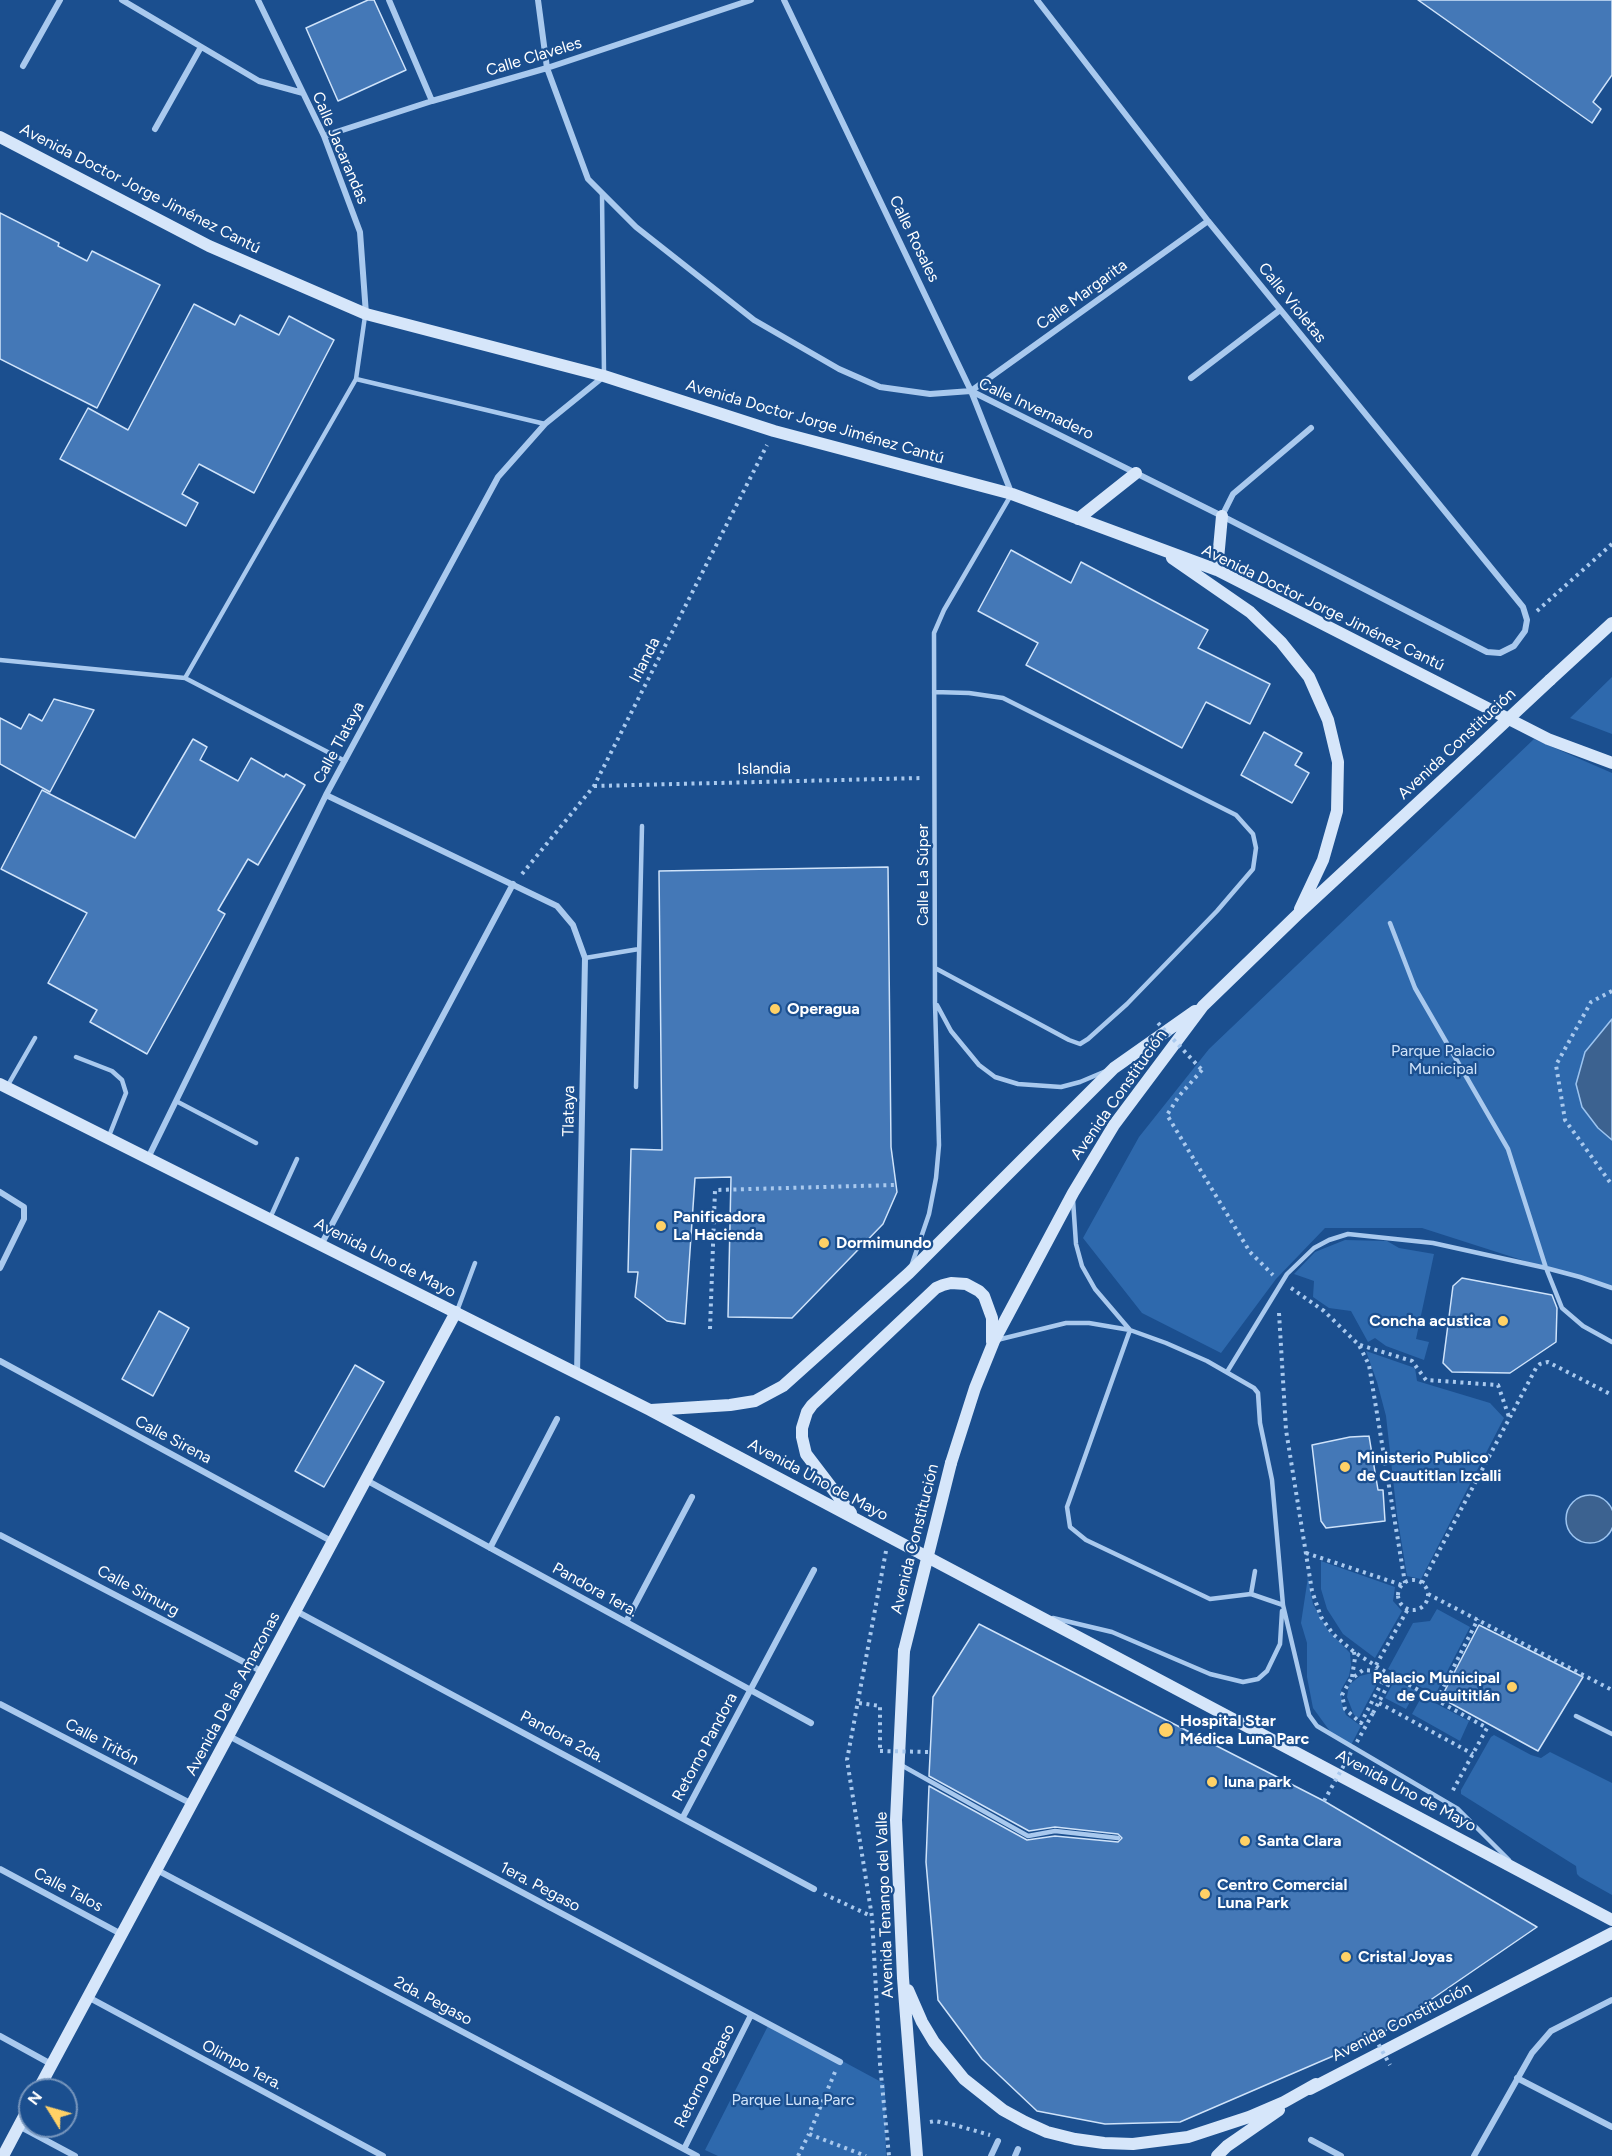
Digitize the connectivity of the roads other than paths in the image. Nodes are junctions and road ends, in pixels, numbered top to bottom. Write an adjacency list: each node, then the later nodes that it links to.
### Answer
1 (60, 0): 10 (street)
2 (122, 0): 9 (street)
3 (258, 0): 12 (street, Calle Jacarandas)
4 (389, 0): 13 (street)
5 (538, 0): 11 (street, Calle Invernadero)
6 (751, 0): 11 (street, Calle Claveles)
7 (784, 0): 24 (street, Calle Rosales)
8 (1037, 0): 18 (street, Calle Violetas)
9 (201, 47): 12 (street); 14 (street)
10 (23, 66)
11 (547, 68): 13 (street, Calle Claveles); 17 (street, Calle Invernadero)
12 (303, 93): 15 (street, Calle Jacarandas)
13 (432, 101): 15 (street, Calle Claveles)
14 (155, 129)
15 (324, 136): 20 (street, Calle Jacarandas)
16 (0, 137): 20 (main road, Avenida Doctor Jorge Jiménez Cantú)
17 (602, 194): 21 (lane); 24 (street, Calle Invernadero)
18 (1208, 221): 19 (street, Calle Violetas); 24 (street, Calle Margarita)
19 (1280, 310): 22 (street); 34 (street, Calle Violetas)
20 (366, 314): 21 (main road, Avenida Doctor Jorge Jiménez Cantú); 23 (lane)
21 (604, 376): 25 (street, Calle Tlataya); 28 (main road, Avenida Doctor Jorge Jiménez Cantú)
22 (1191, 378)
23 (356, 379): 25 (lane); 36 (lane)
24 (971, 391): 27 (street, Calle Invernadero); 28 (street, Calle Rosales)
25 (545, 424): 38 (street, Calle Tlataya)
26 (1311, 428): 29 (street)
27 (1136, 473): 29 (street, Calle Invernadero); 30 (main road)
28 (1012, 494): 30 (main road, Avenida Doctor Jorge Jiménez Cantú); 37 (lane, Calle La Súper)
29 (1222, 516): 32 (main road); 34 (street, Calle Invernadero)
30 (1078, 519): 31 (main road, Avenida Doctor Jorge Jiménez Cantú)
31 (1159, 549): 32 (main road, Avenida Doctor Jorge Jiménez Cantú); 43 (main road)
32 (1217, 570): 39 (main road, Avenida Doctor Jorge Jiménez Cantú)
33 (1612, 622): 43 (main road, Avenida Constitución, bridge)
34 (1500, 653)
35 (0, 660): 36 (lane)
36 (185, 678): 38 (lane)
37 (934, 692): 47 (lane, Calle La Súper); 47 (lane)
38 (345, 761): 40 (street, Calle Tlataya)
39 (1612, 763)
40 (326, 795): 42 (street, Tlataya); 55 (street, Calle Tlataya)
41 (642, 826): 45 (lane)
42 (513, 884): 46 (street, Tlataya); 63 (street)
43 (1298, 914): 49 (main road, Avenida Constitución)
44 (1390, 923): 66 (lane)
45 (639, 949): 46 (lane); 54 (lane)
46 (585, 958): 76 (street, Tlataya)
47 (935, 968): 48 (lane, Calle La Súper)
48 (936, 1003): 52 (lane); 67 (lane, Calle La Súper)
49 (1203, 1006): 52 (main road); 61 (main road, Avenida Constitución)
50 (34, 1038): 53 (lane)
51 (76, 1057): 56 (lane)
52 (1114, 1068): 67 (main road)
53 (3, 1086): 56 (main road, Avenida Uno de Mayo)
54 (636, 1087)
55 (176, 1101): 57 (lane); 58 (street, Calle Tlataya)
56 (108, 1138): 58 (main road, Avenida Uno de Mayo)
57 (256, 1143)
58 (148, 1158): 62 (main road, Avenida Uno de Mayo)
59 (297, 1159): 62 (lane)
60 (0, 1192): 65 (street)
61 (1072, 1192): 70 (lane); 71 (main road, Avenida Constitución)
62 (270, 1218): 63 (main road, Avenida Uno de Mayo)
63 (321, 1245): 69 (main road, Avenida Uno de Mayo)
64 (475, 1263): 69 (lane)
65 (0, 1268)
66 (1546, 1268): 68 (lane); 72 (lane); 75 (lane)
67 (909, 1273): 77 (main road)
68 (1612, 1288)
69 (456, 1312): 76 (main road, Avenida Uno de Mayo); 79 (main road, Avenida De las Amazonas)
70 (1130, 1330): 71 (lane); 75 (lane); 87 (lane)
71 (994, 1341): 73 (main road, Avenida Constitución)
72 (1612, 1342)
73 (989, 1354): 81 (main road); 92 (main road, Avenida Constitución, bridge)
74 (0, 1361): 83 (street, Calle Sirena)
75 (1227, 1372): 88 (lane)
76 (577, 1374): 77 (main road, Avenida Uno de Mayo)
77 (650, 1410): 81 (main road, Avenida Uno de Mayo)
78 (557, 1419): 84 (street)
79 (366, 1480): 83 (main road, Avenida De las Amazonas); 84 (street, Pandora 1era.)
80 (692, 1497): 91 (street)
81 (854, 1517): 90 (main road, Avenida Uno de Mayo)
82 (0, 1535): 93 (street, Calle Simurg)
83 (333, 1542): 89 (main road, Avenida De las Amazonas)
84 (490, 1548): 91 (street, Pandora 1era.)
85 (814, 1570): 94 (street, Retorno Pandora)
86 (1256, 1571): 87 (lane)
87 (1251, 1594): 88 (lane)
88 (1283, 1605): 90 (lane); 105 (lane)
89 (296, 1611): 93 (main road, Avenida De las Amazonas); 102 (street, Pandora 2da.)
90 (1035, 1614): 105 (main road, Avenida Uno de Mayo)
91 (626, 1622): 94 (street, Pandora 1era.)
92 (904, 1652): 100 (main road, Avenida Tenango del Valle)
93 (263, 1672): 99 (main road, Avenida De las Amazonas)
94 (750, 1690): 97 (street, Pandora 1era.); 102 (street, Retorno Pandora)
95 (0, 1704): 101 (street, Calle Tritón)
96 (1576, 1716): 98 (lane)
97 (810, 1723)
98 (1612, 1734)
99 (229, 1736): 101 (main road, Avenida De las Amazonas); 114 (street, 1era. Pegaso)
100 (898, 1763): 103 (lane); 111 (main road, Avenida Tenango del Valle)
101 (192, 1804): 106 (main road, Avenida De las Amazonas)
102 (683, 1817): 107 (street, Pandora 2da.)
103 (1118, 1838)
104 (0, 1869): 110 (street, Calle Talos)
105 (1517, 1869): 108 (main road, Avenida Uno de Mayo)
106 (157, 1870): 110 (main road, Avenida De las Amazonas); 126 (street, 2da. Pegaso)
107 (814, 1889)
108 (1612, 1920)
109 (1612, 1933): 120 (main road, Avenida Constitución)
110 (123, 1935): 112 (main road, Avenida De las Amazonas)
111 (903, 1978): 120 (main road); 131 (main road, Avenida Tenango del Valle)
112 (88, 1997): 117 (main road, Avenida De las Amazonas); 129 (street, Olimpo 1era.)
113 (1612, 2000): 119 (street)
114 (751, 2015): 116 (street, 1era. Pegaso); 126 (street, Retorno Pegaso)
115 (0, 2036): 117 (street)
116 (840, 2062)
117 (51, 2064): 118 (main road, Avenida De las Amazonas)
118 (44, 2078)
119 (1517, 2078): 121 (street); 135 (street)
120 (1317, 2084): 133 (main road, Avenida Constitución)
121 (1612, 2127)
122 (18, 2128): 127 (main road)
123 (41, 2138): 128 (street)
124 (1311, 2140): 134 (street)
125 (998, 2141): 132 (street)
126 (684, 2149): 130 (street, 2da. Pegaso)
127 (3, 2156)
128 (75, 2156)
129 (383, 2156)
130 (698, 2156)
131 (917, 2156)
132 (991, 2156)
133 (1217, 2156)
134 (1341, 2156)
135 (1474, 2156)

